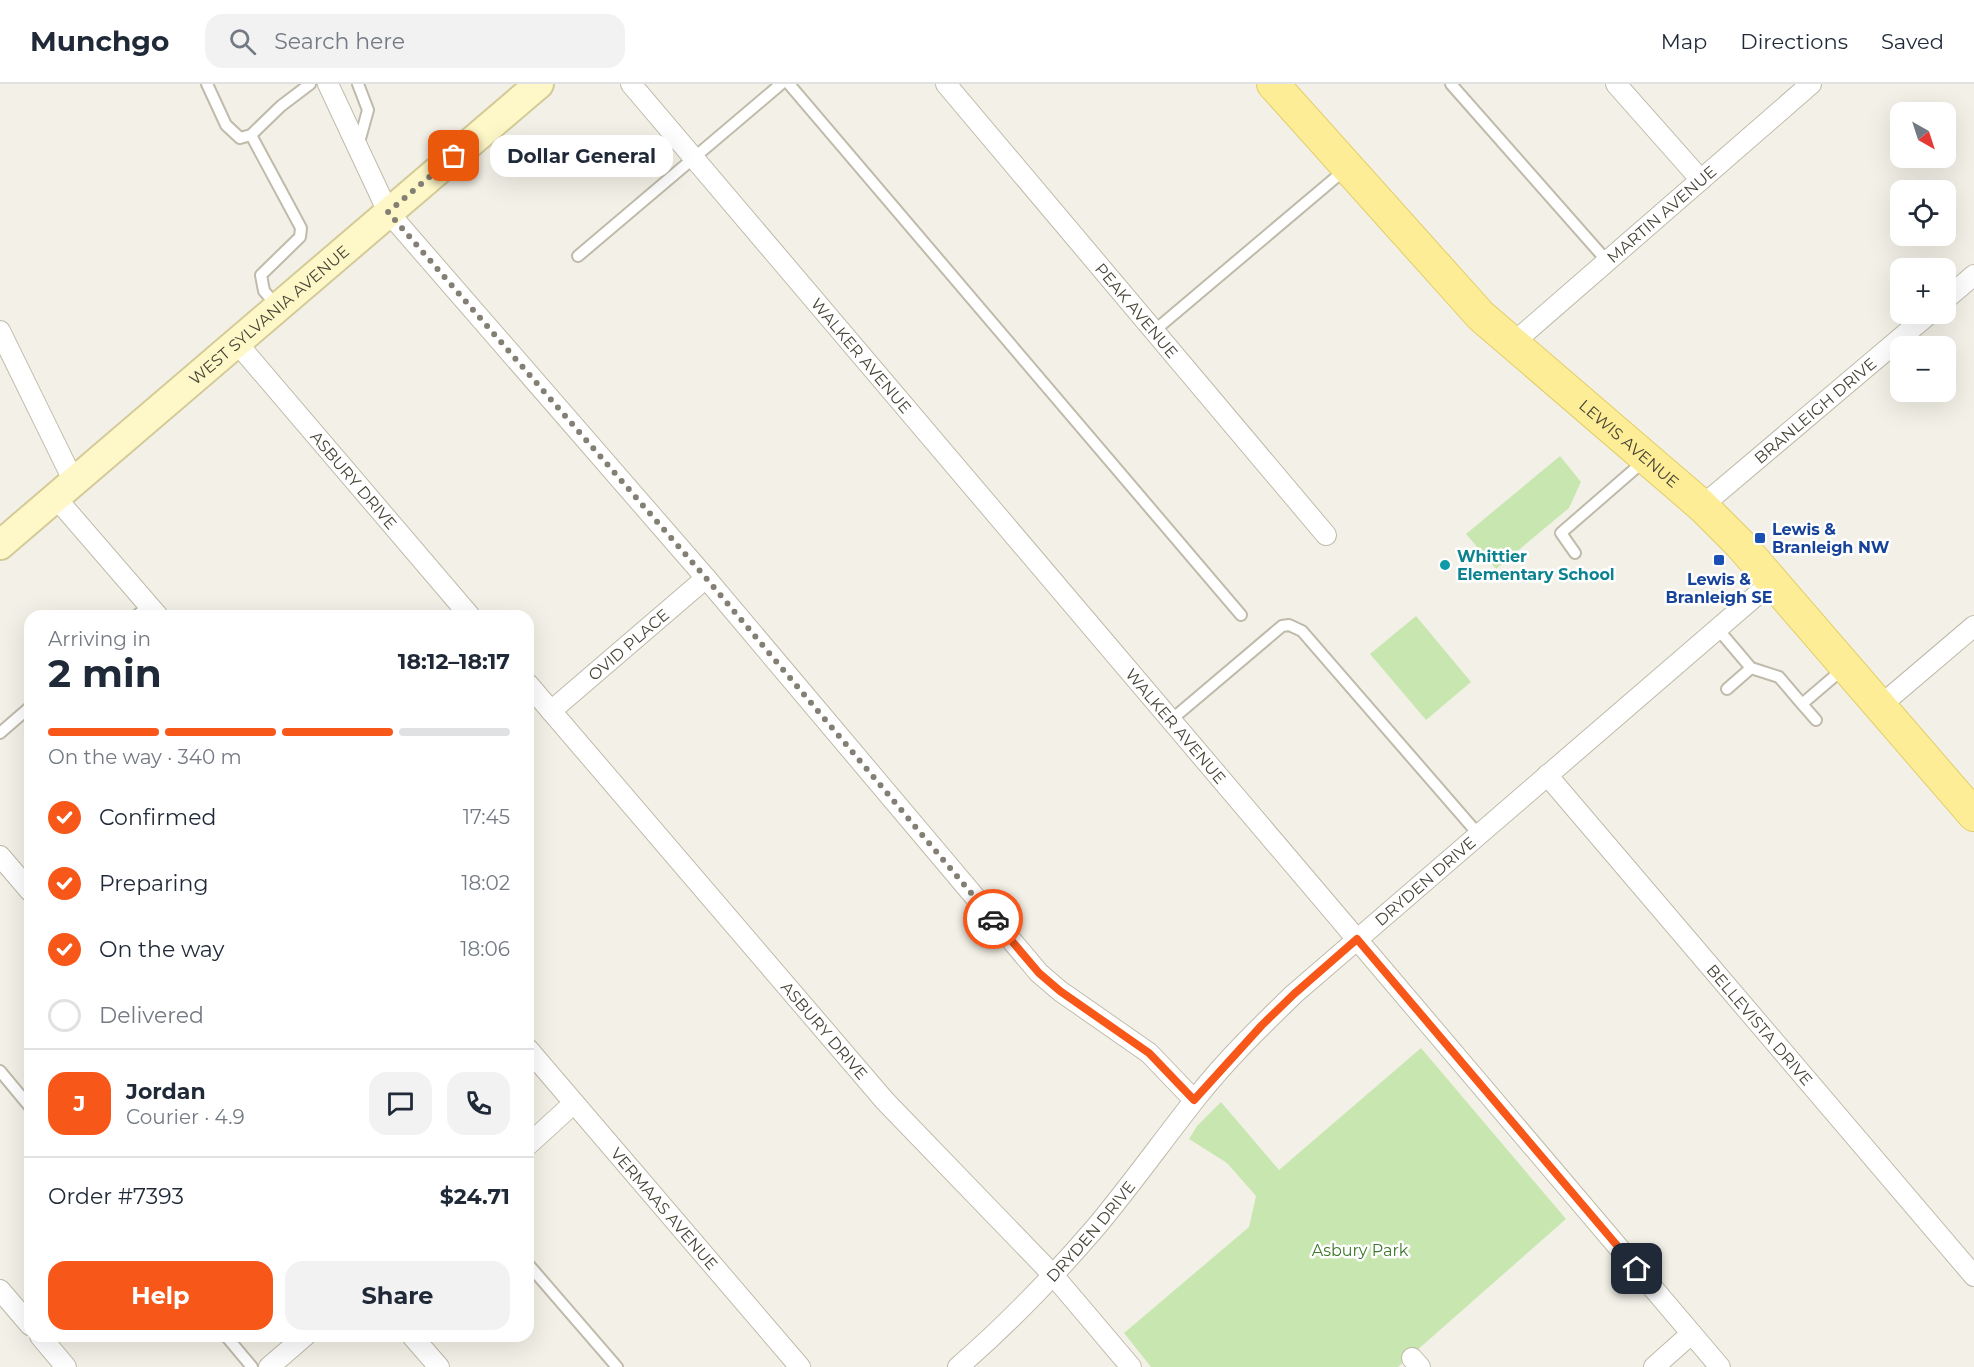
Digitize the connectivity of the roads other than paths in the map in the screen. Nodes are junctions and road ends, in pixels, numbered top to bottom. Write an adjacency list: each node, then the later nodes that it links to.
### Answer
1 (207, 84): 14 (lane)
2 (310, 84): 14 (lane)
3 (328, 84): 15 (street)
4 (358, 84): 15 (lane)
5 (539, 84): 19 (main road, WEST SYLVANIA AVENUE)
6 (631, 84): 16 (street, WALKER AVENUE)
7 (781, 84): 16 (lane)
8 (789, 84): 40 (lane)
9 (946, 84): 27 (street, PEAK AVENUE)
10 (1273, 84): 17 (main road, LEWIS AVENUE)
11 (1451, 84): 21 (lane)
12 (1616, 84): 18 (street)
13 (1811, 84): 18 (street, MARTIN AVENUE)
14 (251, 135): 24 (lane)
15 (358, 147): 19 (street)
16 (694, 158): 20 (lane); 51 (street, WALKER AVENUE)
17 (1347, 168): 27 (lane); 29 (main road, LEWIS AVENUE)
18 (1701, 180): 21 (street, MARTIN AVENUE)
19 (388, 212): 24 (main road, WEST SYLVANIA AVENUE); 36 (street)
20 (578, 256)
21 (1607, 261): 29 (street, MARTIN AVENUE)
22 (1974, 275): 23 (street)
23 (1956, 290)
24 (278, 308): 28 (main road, WEST SYLVANIA AVENUE)
25 (1917, 324): 32 (street, BRANLEIGH DRIVE)
26 (0, 331): 31 (street)
27 (1154, 332): 33 (street, PEAK AVENUE)
28 (237, 343): 31 (main road, WEST SYLVANIA AVENUE); 39 (street, ASBURY DRIVE)
29 (1512, 344): 30 (main road, LEWIS AVENUE)
30 (1646, 459): 32 (main road, LEWIS AVENUE); 35 (lane)
31 (65, 490): 34 (main road, WEST SYLVANIA AVENUE); 38 (street)
32 (1702, 506): 37 (main road, LEWIS AVENUE)
33 (1326, 535)
34 (0, 545)
35 (1575, 553)
36 (706, 578): 49 (street, OVID PLACE); 63 (street)
37 (1773, 581): 42 (street, DRYDEN DRIVE); 43 (main road, LEWIS AVENUE)
38 (145, 610)
39 (465, 610)
40 (1241, 615)
41 (1974, 626): 48 (street)
42 (1717, 628): 44 (lane); 54 (street, DRYDEN DRIVE)
43 (1846, 666): 47 (lane); 48 (main road, LEWIS AVENUE)
44 (1751, 668): 45 (lane); 47 (lane)
45 (1727, 689)
46 (534, 691): 49 (street, ASBURY DRIVE)
47 (1802, 704): 52 (lane)
48 (1880, 706): 55 (main road, LEWIS AVENUE)
49 (550, 711): 67 (street, ASBURY DRIVE)
50 (24, 712): 53 (lane)
51 (1171, 720): 56 (lane); 59 (street, WALKER AVENUE)
52 (1816, 720)
53 (0, 733)
54 (1547, 775): 56 (street, DRYDEN DRIVE); 68 (street, BELLEVISTA DRIVE)
55 (1974, 815)
56 (1479, 835): 59 (street, DRYDEN DRIVE)
57 (0, 856): 58 (street)
58 (24, 884)
59 (1357, 939): 63 (street, DRYDEN DRIVE); 71 (street, WALKER AVENUE)
60 (534, 1056): 64 (street, VERMAAS AVENUE)
61 (0, 1071): 62 (lane)
62 (24, 1100)
63 (1194, 1100): 67 (street, DRYDEN DRIVE)
64 (574, 1103): 65 (street); 81 (street, VERMAAS AVENUE)
65 (534, 1140)
66 (534, 1271): 80 (lane)
67 (1053, 1275): 82 (street, DRYDEN DRIVE); 83 (street, ASBURY DRIVE)
68 (1974, 1276)
69 (0, 1290): 70 (street)
70 (24, 1318)
71 (1691, 1334): 84 (street); 85 (street, WALKER AVENUE)
72 (45, 1342): 76 (street)
73 (231, 1342): 77 (lane)
74 (298, 1342): 78 (street)
75 (417, 1342): 79 (street)
76 (66, 1367)
77 (252, 1367)
78 (269, 1367)
79 (439, 1367)
80 (617, 1367)
81 (800, 1367)
82 (958, 1367)
83 (1131, 1367)
84 (1654, 1367)
85 (1720, 1367)

